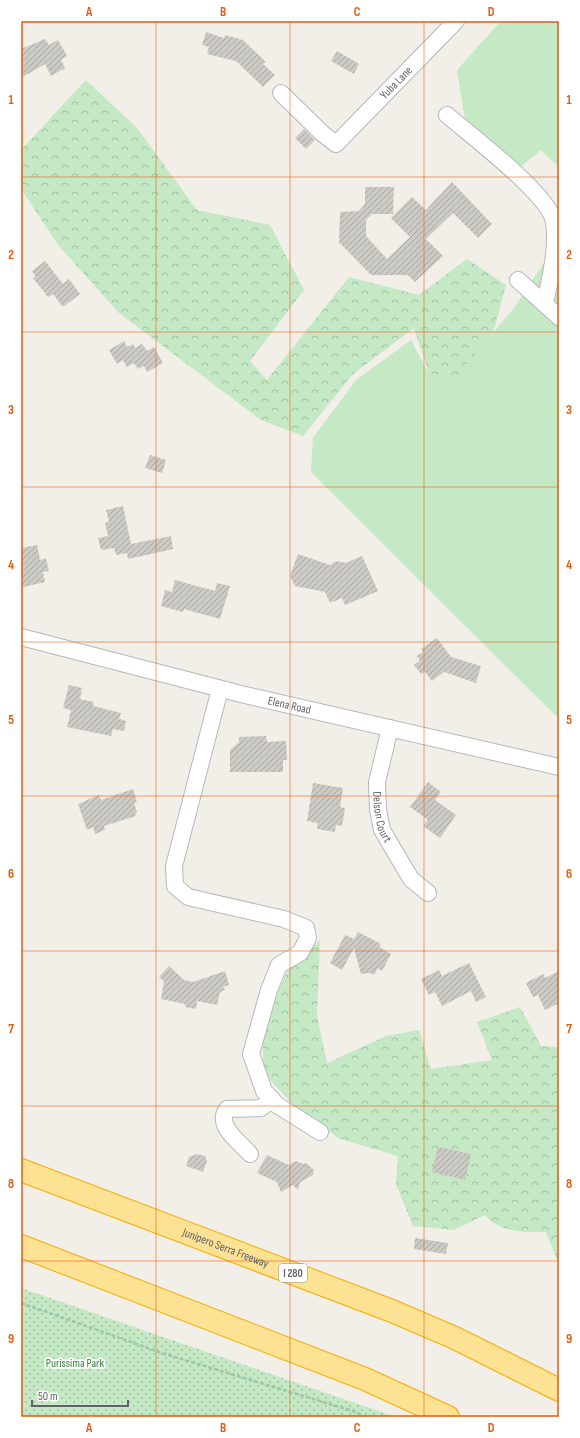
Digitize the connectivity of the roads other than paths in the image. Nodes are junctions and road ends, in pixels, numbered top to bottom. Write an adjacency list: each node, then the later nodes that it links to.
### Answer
1 (456, 21): 2 (street, Yuba Lane)
2 (281, 93)
3 (447, 115): 5 (street)
4 (518, 280): 5 (street)
5 (545, 304): 6 (street)
6 (559, 317)
7 (21, 637): 8 (street, Elena Road)
8 (220, 689): 9 (street, Elena Road); 12 (street)
9 (390, 728): 10 (street, Elena Road); 11 (street, Delson Court)
10 (559, 767)
11 (428, 893)
12 (272, 1099): 13 (street); 14 (street)
13 (320, 1132)
14 (250, 1154)
15 (21, 1170): 17 (highway, Junipero Serra Freeway / I 280)
16 (21, 1246): 18 (highway)
17 (559, 1390)
18 (448, 1417)

